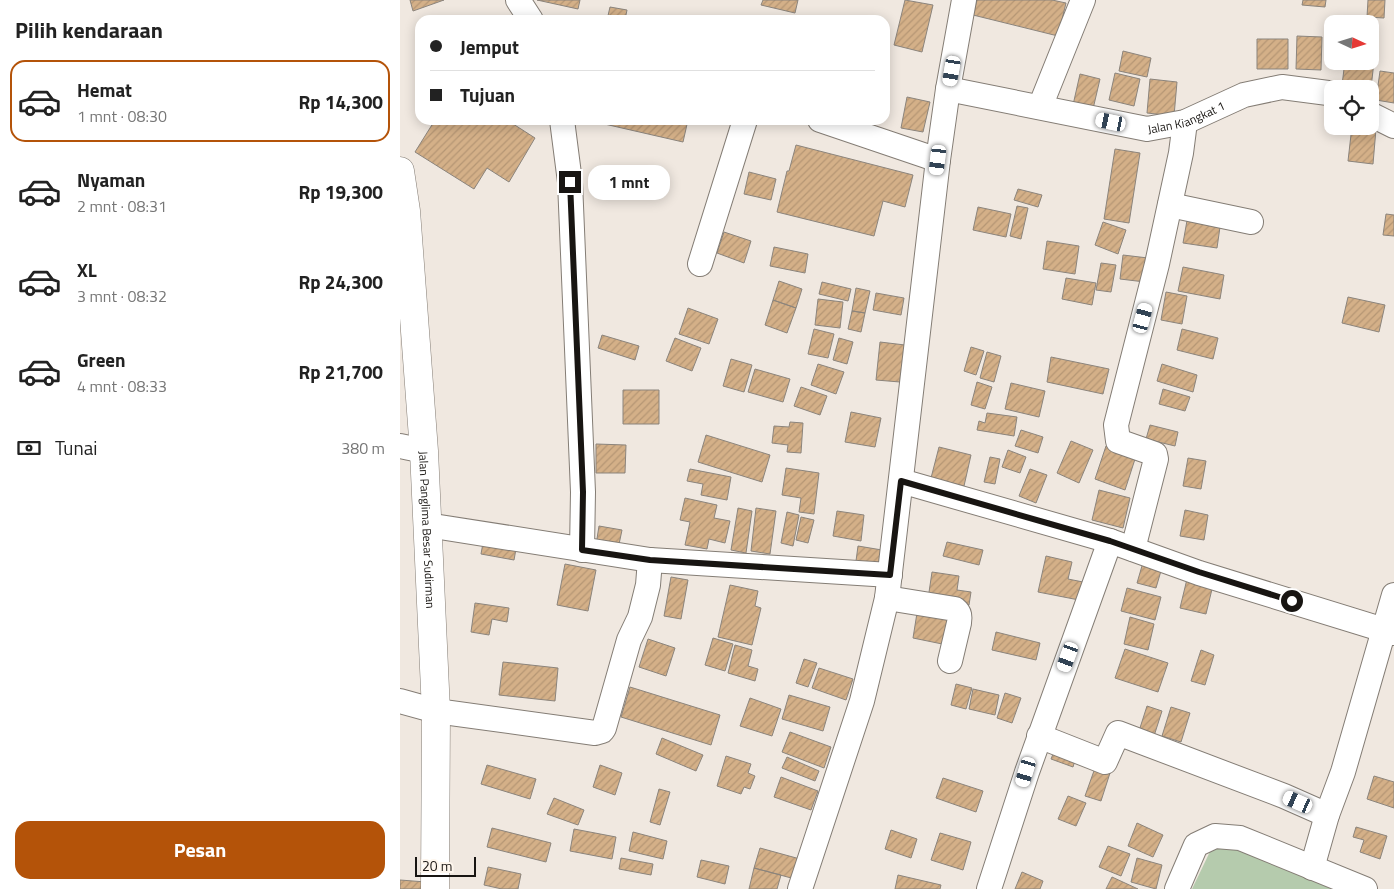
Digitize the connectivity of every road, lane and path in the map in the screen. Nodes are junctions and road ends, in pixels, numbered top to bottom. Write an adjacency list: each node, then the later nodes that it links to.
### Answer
1 (518, 0): 4 (street)
2 (964, 0): 5 (street)
3 (1084, 0): 7 (street)
4 (528, 15)
5 (948, 89): 7 (street, Jalan Kiangkat 1); 14 (street)
6 (1324, 92): 9 (street, Jalan Kiangkat 1)
7 (1040, 107): 9 (street, Jalan Kiangkat 1)
8 (1379, 118): 13 (street)
9 (1185, 122): 16 (street)
10 (563, 125): 24 (street)
11 (743, 125): 18 (street)
12 (835, 125): 14 (street)
13 (1394, 126)
14 (938, 160): 20 (street)
15 (400, 171): 19 (main road, Jalan Panglima Besar Sudirman)
16 (1170, 205): 17 (street); 23 (street)
17 (1251, 222)
18 (700, 264)
19 (412, 449): 21 (main road, Jalan Panglima Besar Sudirman)
20 (901, 481): 22 (street); 26 (street)
21 (427, 525): 24 (street); 32 (main road, Jalan Panglima Besar Sudirman)
22 (1110, 541): 23 (street); 33 (street)
23 (1133, 549): 29 (street)
24 (582, 550): 25 (street)
25 (650, 560): 26 (street); 32 (street)
26 (890, 575): 28 (street)
27 (1394, 595): 29 (street)
28 (887, 598): 30 (street); 37 (street)
29 (1389, 632): 34 (street)
30 (950, 661)
31 (400, 701): 32 (street)
32 (436, 711): 36 (main road, Jalan Panglima Besar Sudirman)
33 (1039, 736): 34 (street); 38 (street)
34 (1328, 815): 35 (street)
35 (1312, 868): 39 (street); 40 (street)
36 (435, 889)
37 (800, 889)
38 (989, 889)
39 (1177, 889)
40 (1365, 889)

